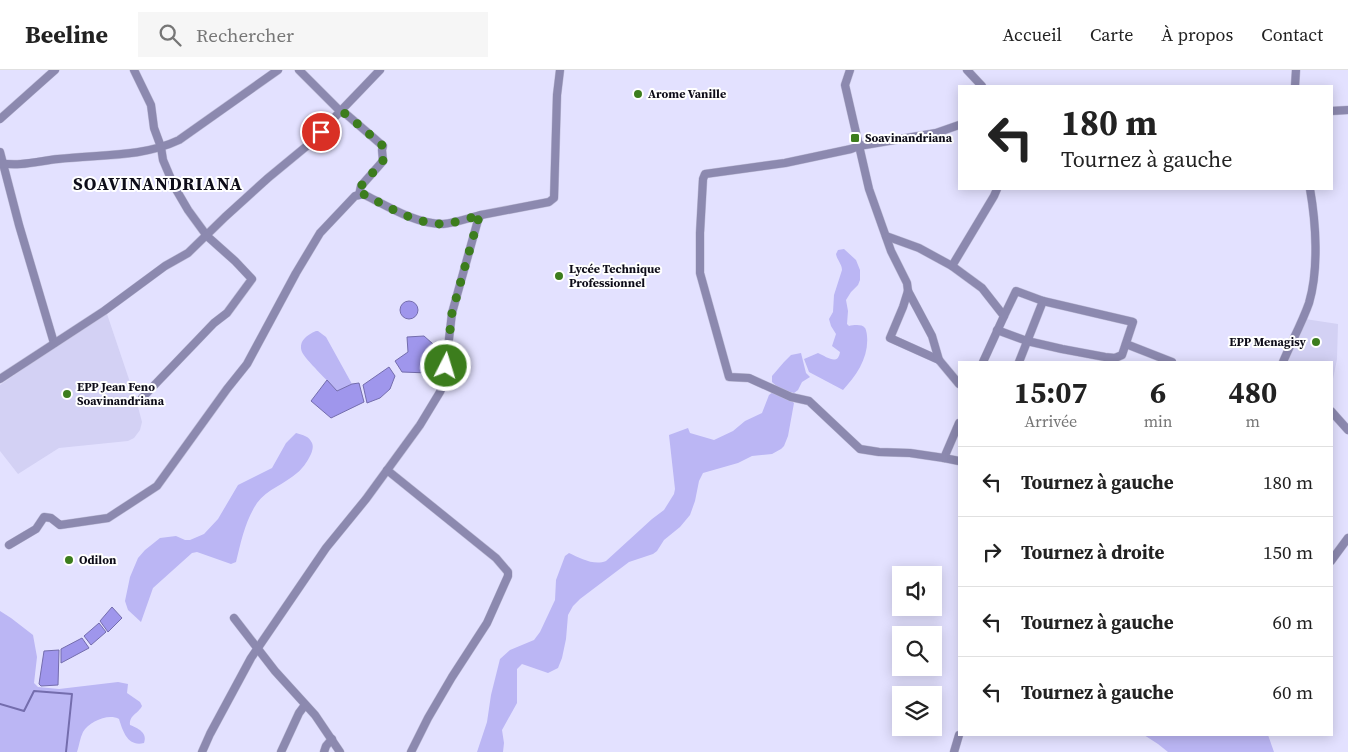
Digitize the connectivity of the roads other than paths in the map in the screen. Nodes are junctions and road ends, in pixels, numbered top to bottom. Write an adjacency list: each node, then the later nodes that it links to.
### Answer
1 (55, 70): 15 (street)
2 (134, 70): 18 (street)
3 (278, 70): 18 (street)
4 (299, 70): 14 (street)
5 (380, 70): 14 (street)
6 (560, 70): 24 (street)
7 (850, 70): 17 (street)
8 (967, 70): 10 (street)
9 (1296, 70): 11 (street)
10 (981, 85)
11 (1295, 85)
12 (1348, 110): 13 (street)
13 (1333, 111)
14 (341, 112): 23 (street); 25 (street)
15 (1, 117)
16 (958, 126): 17 (street)
17 (859, 146): 26 (street); 47 (street)
18 (162, 147): 20 (street); 25 (street)
19 (0, 152): 20 (street)
20 (2, 163): 33 (street)
21 (996, 190): 27 (street)
22 (1310, 190): 40 (street)
23 (359, 195): 24 (street); 51 (street)
24 (481, 215): 49 (street)
25 (207, 236): 33 (street); 43 (street)
26 (886, 236): 27 (street); 28 (street)
27 (952, 266): 30 (street)
28 (908, 291): 36 (street); 36 (street)
29 (1043, 301): 30 (street); 32 (street); 34 (street)
30 (1004, 316): 31 (street)
31 (997, 330): 32 (street); 37 (street)
32 (1028, 341): 35 (street); 38 (street)
33 (54, 344): 41 (street)
34 (1126, 344): 35 (street); 39 (street)
35 (1121, 359)
36 (939, 360): 42 (street)
37 (983, 361)
38 (1019, 361)
39 (1169, 361)
40 (1283, 361)
41 (0, 379)
42 (958, 383)
43 (142, 398)
44 (1333, 413): 46 (street)
45 (958, 425): 47 (street)
46 (1348, 430)
47 (944, 458): 48 (street)
48 (958, 461)
49 (387, 470): 54 (street); 62 (street)
50 (1348, 538): 52 (street)
51 (9, 545)
52 (1333, 558)
53 (234, 618): 54 (street)
54 (258, 649): 55 (street); 58 (street)
55 (305, 705): 57 (street); 59 (street)
56 (959, 736): 63 (street)
57 (332, 740): 60 (street); 61 (street)
58 (202, 752)
59 (281, 752)
60 (324, 752)
61 (340, 752)
62 (411, 752)
63 (954, 752)

